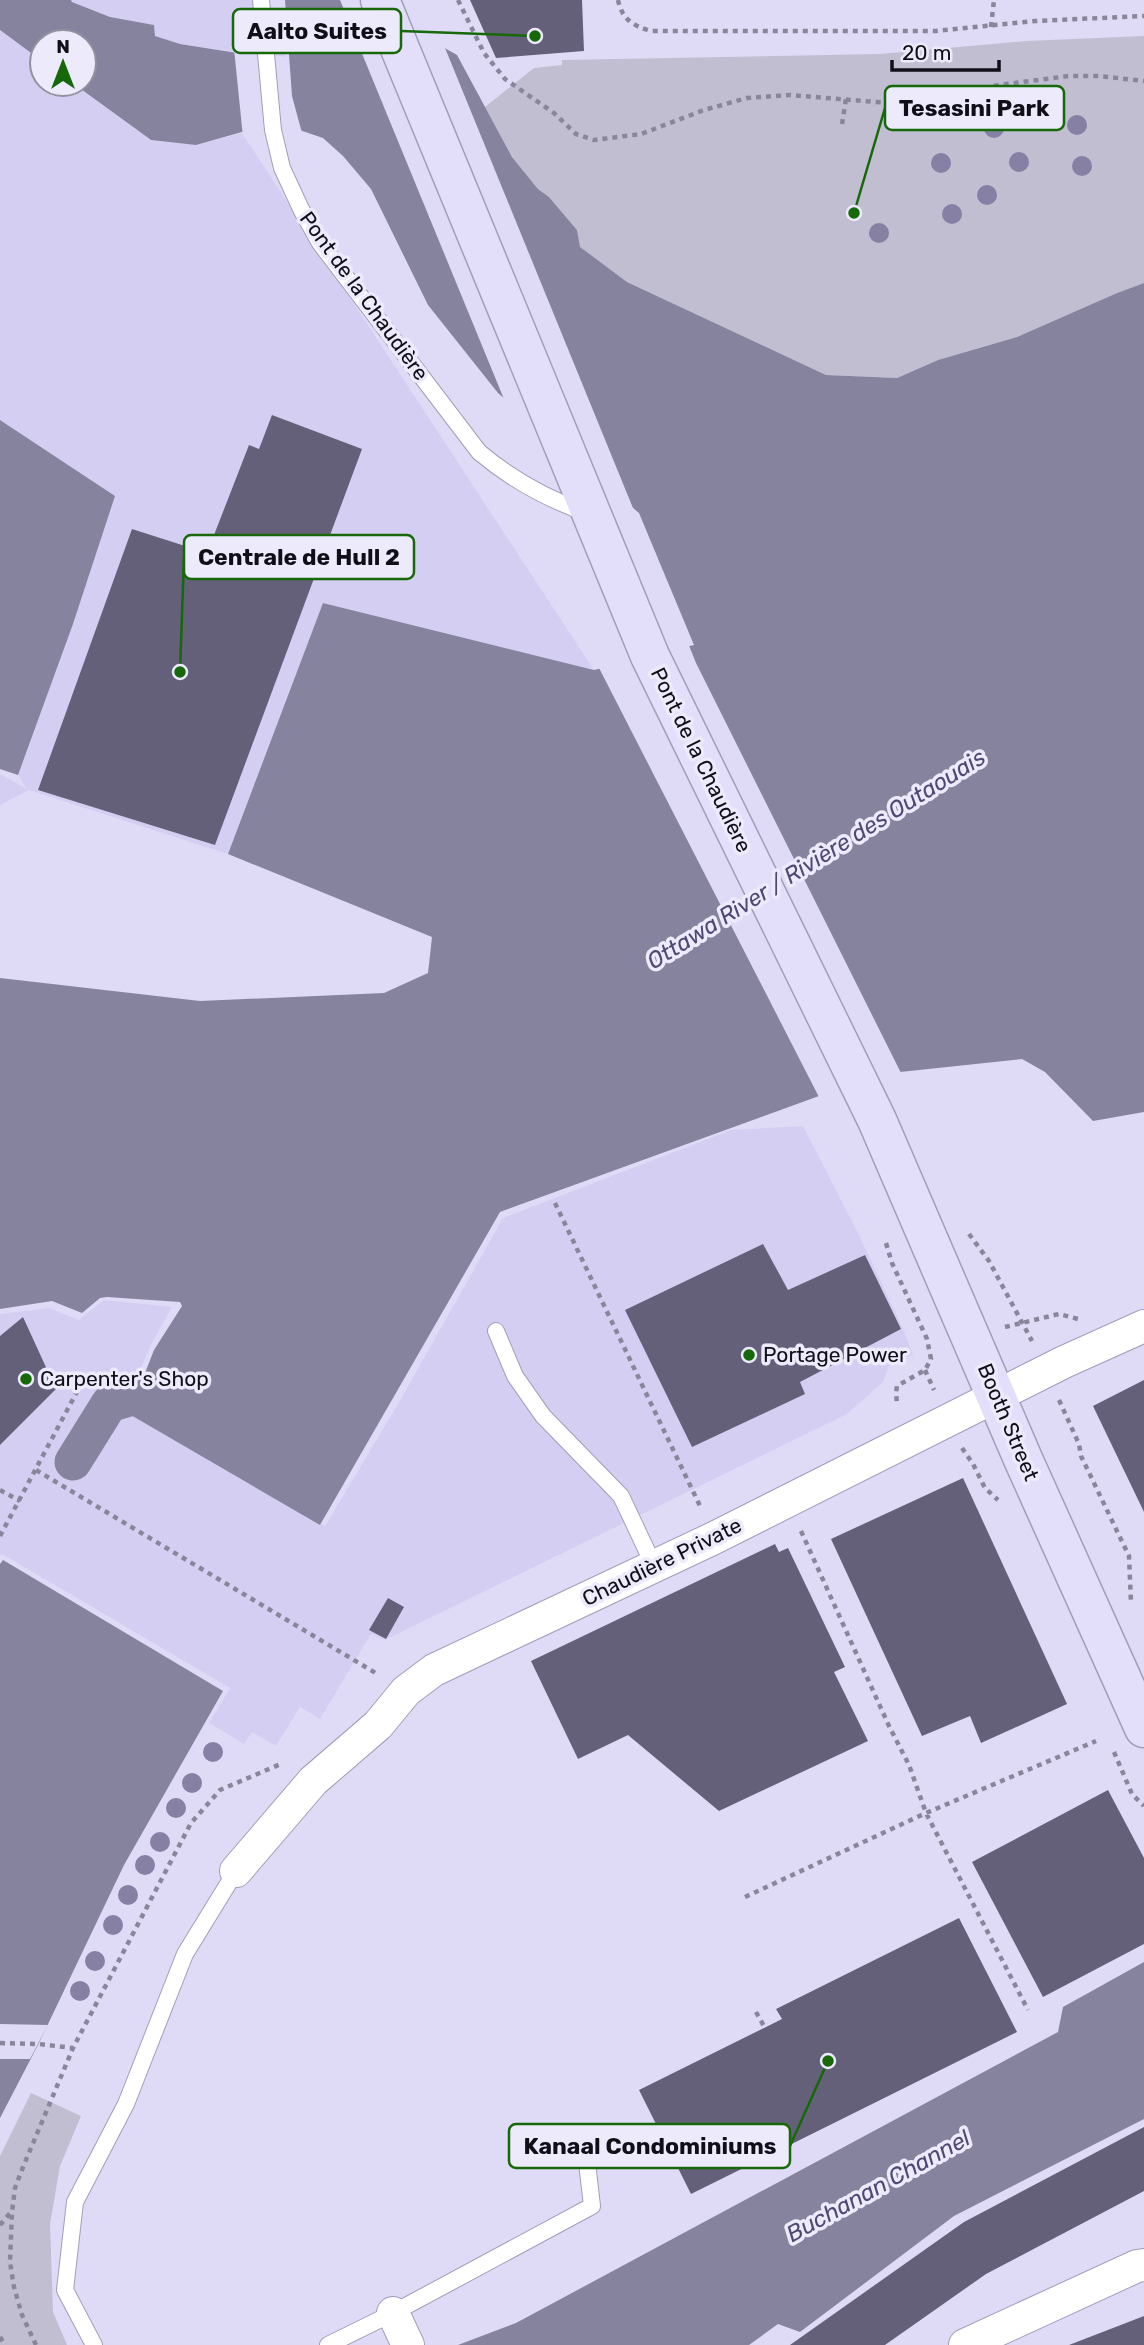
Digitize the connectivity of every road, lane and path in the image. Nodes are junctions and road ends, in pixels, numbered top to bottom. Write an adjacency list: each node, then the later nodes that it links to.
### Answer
1 (261, 0): 11 (lane, Pont de la Chaudière)
2 (380, 0): 11 (main road, Pont de la Chaudière)
3 (458, 0): 9 (path)
4 (618, 0): 7 (path)
5 (993, 0): 7 (path)
6 (1144, 16): 7 (path)
7 (991, 27)
8 (1144, 81): 9 (path)
9 (846, 99): 10 (path)
10 (842, 124)
11 (591, 515): 12 (main road, Pont de la Chaudière)
12 (874, 1115): 24 (main road, Booth Street)
13 (555, 1203): 32 (path)
14 (967, 1230): 15 (path)
15 (1022, 1322): 16 (path); 18 (path); 20 (path)
16 (1000, 1328)
17 (496, 1331): 33 (lane)
18 (1131, 1332): 24 (street, Chaudière Private)
19 (927, 1339): 21 (path)
20 (1032, 1342)
21 (925, 1370): 23 (path); 26 (path)
22 (80, 1386): 27 (path)
23 (934, 1391)
24 (996, 1397): 30 (street, Chaudière Private); 36 (main road, Booth Street)
25 (1060, 1403): 34 (path)
26 (897, 1404)
27 (36, 1470): 29 (path); 35 (path)
28 (0, 1490): 29 (path)
29 (20, 1501): 31 (path)
30 (785, 1502): 32 (street, Chaudière Private); 38 (path)
31 (0, 1536)
32 (713, 1538): 33 (street, Chaudière Private)
33 (654, 1566): 35 (street, Chaudière Private)
34 (1135, 1613)
35 (406, 1691): 39 (street, Chaudière Private)
36 (1144, 1728)
37 (1096, 1741): 38 (path)
38 (926, 1813): 40 (path); 41 (path)
39 (236, 1871): 55 (lane)
40 (745, 1897)
41 (1028, 2010)
42 (757, 2012): 43 (path)
43 (765, 2028)
44 (0, 2043): 45 (path)
45 (39, 2043)
46 (73, 2048): 48 (path)
47 (586, 2154): 51 (lane)
48 (12, 2212): 49 (path); 54 (path)
49 (0, 2225)
50 (1144, 2265): 58 (street)
51 (393, 2313): 56 (lane); 57 (street)
52 (0, 2337): 53 (path)
53 (5, 2345)
54 (36, 2345)
55 (94, 2345)
56 (328, 2345)
57 (408, 2345)
58 (965, 2345)

